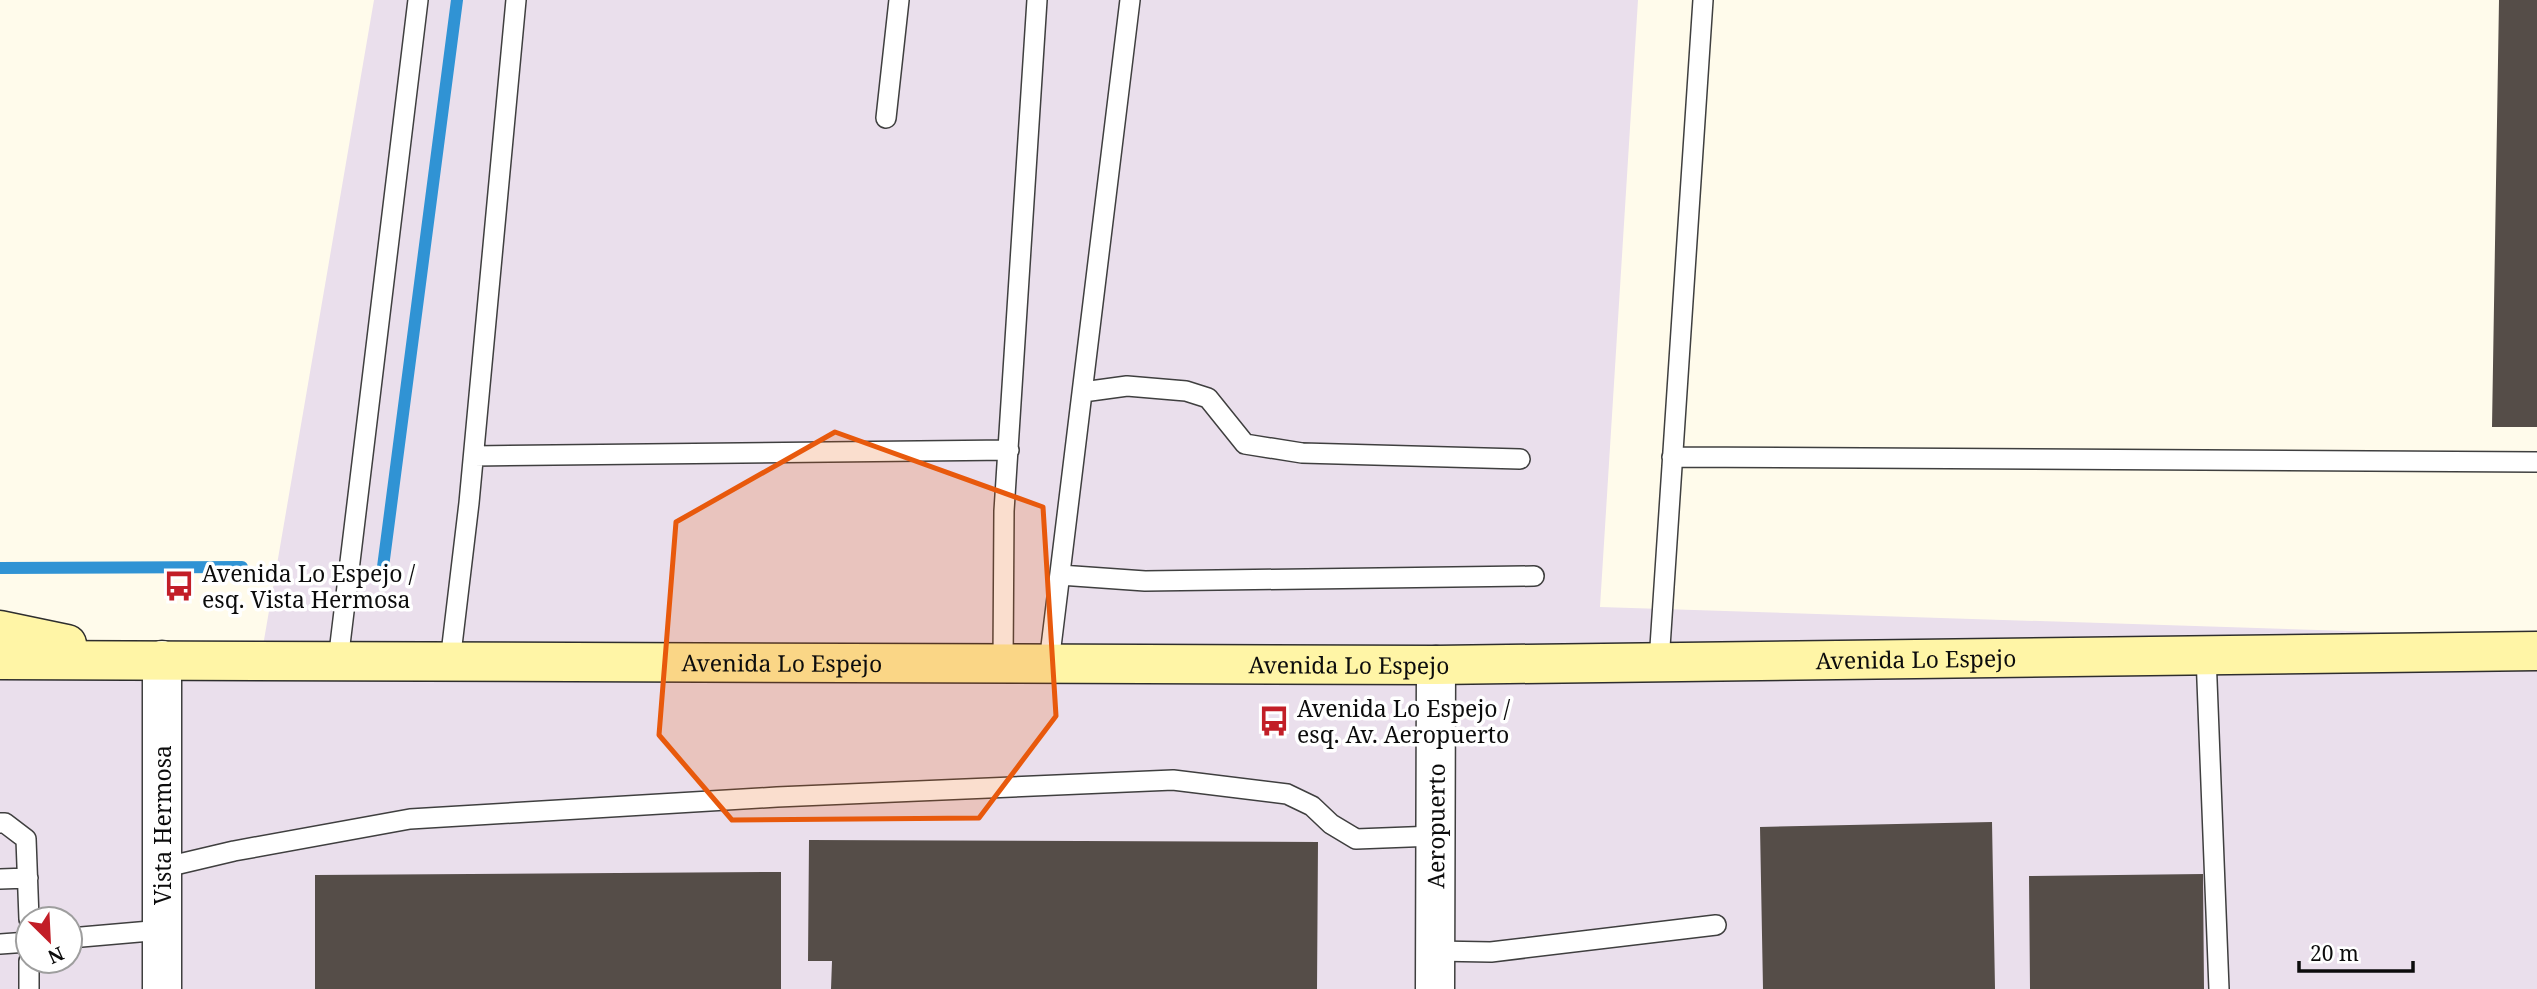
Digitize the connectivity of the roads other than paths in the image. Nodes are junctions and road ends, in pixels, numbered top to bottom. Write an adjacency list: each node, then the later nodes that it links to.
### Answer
1 (418, 0): 21 (lane)
2 (516, 0): 10 (lane)
3 (900, 0): 7 (lane)
4 (1037, 0): 9 (lane)
5 (1130, 0): 8 (lane)
6 (1703, 0): 11 (lane)
7 (886, 118)
8 (1083, 392): 12 (lane); 14 (lane)
9 (1009, 450): 10 (lane); 24 (lane)
10 (474, 456): 22 (lane)
11 (1672, 457): 13 (lane); 23 (lane)
12 (1520, 459)
13 (2537, 462)
14 (1060, 575): 15 (lane); 25 (lane)
15 (1534, 576)
16 (0, 630): 20 (main road, Avenida Lo Espejo)
17 (2537, 651): 18 (main road, Avenida Lo Espejo)
18 (2206, 655): 23 (main road, Avenida Lo Espejo); 39 (lane)
19 (0, 660): 20 (main road, Avenida Lo Espejo)
20 (162, 660): 21 (main road, Avenida Lo Espejo); 29 (street, Vista Hermosa)
21 (338, 661): 22 (main road, Avenida Lo Espejo)
22 (450, 662): 24 (main road, Avenida Lo Espejo)
23 (1659, 662): 26 (main road, Avenida Lo Espejo)
24 (1003, 663): 25 (main road, Avenida Lo Espejo)
25 (1049, 663): 26 (main road, Avenida Lo Espejo)
26 (1436, 665): 28 (street, Aeropuerto)
27 (0, 823): 31 (lane)
28 (1435, 836): 29 (lane); 36 (street, Aeropuerto)
29 (162, 868): 34 (street, Vista Hermosa)
30 (0, 878): 31 (lane)
31 (28, 878): 32 (lane)
32 (29, 905)
33 (1716, 925): 36 (lane)
34 (162, 930): 35 (lane); 37 (street, Vista Hermosa)
35 (84, 937)
36 (1435, 951): 38 (street, Aeropuerto)
37 (162, 989)
38 (1435, 989)
39 (2219, 989)

